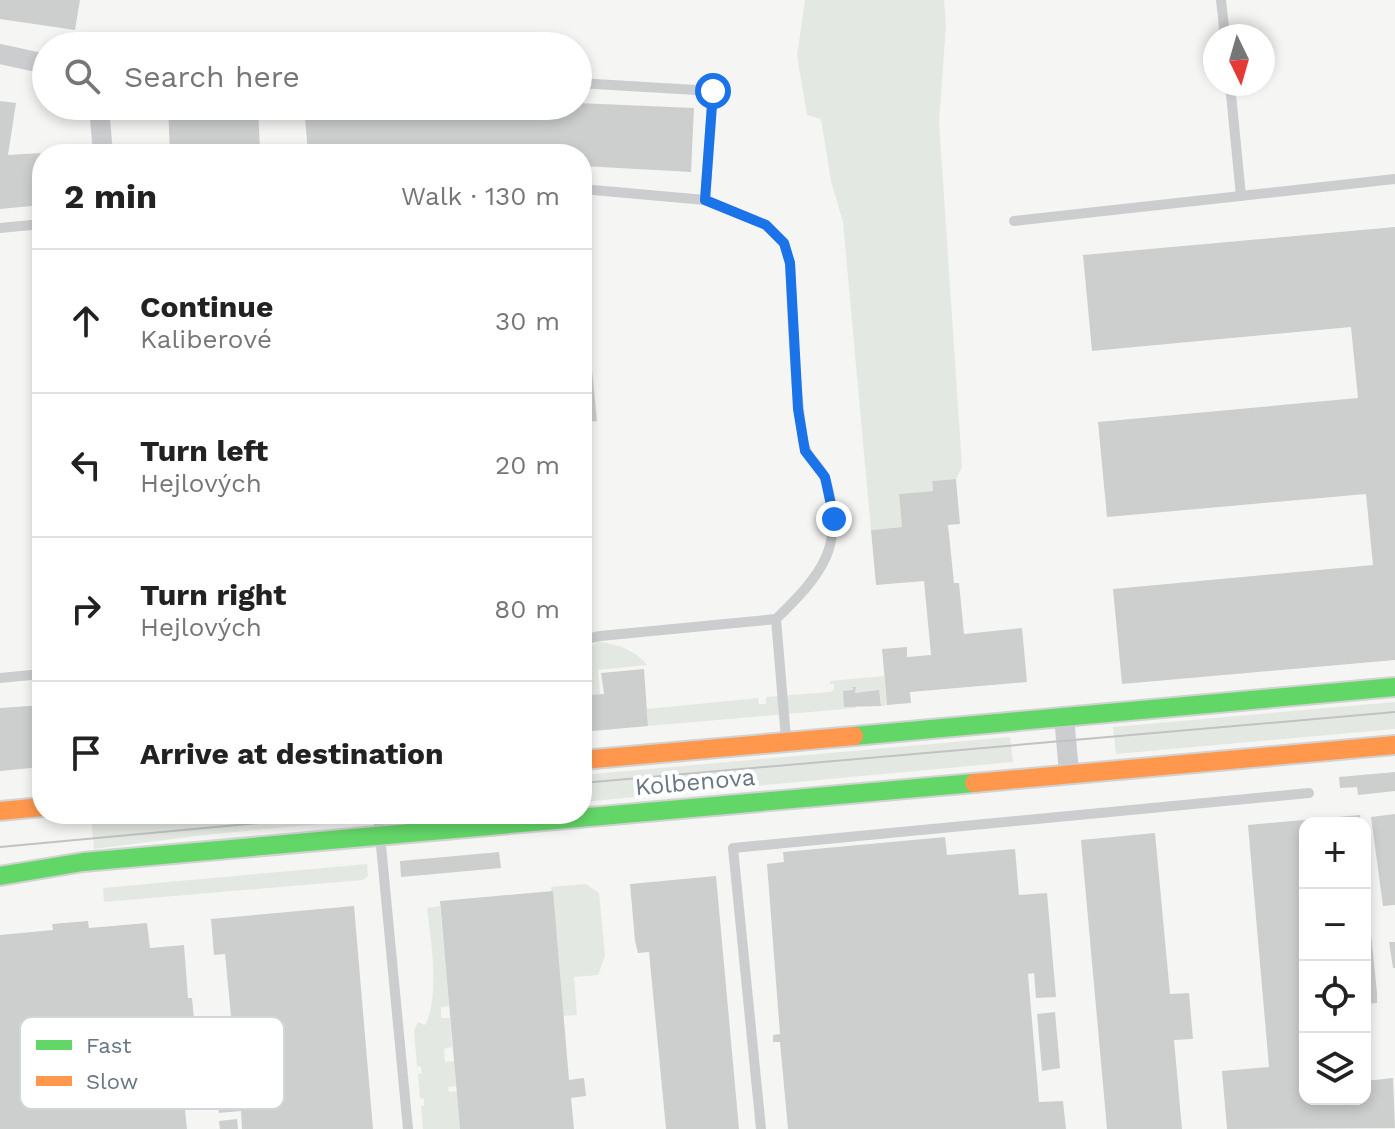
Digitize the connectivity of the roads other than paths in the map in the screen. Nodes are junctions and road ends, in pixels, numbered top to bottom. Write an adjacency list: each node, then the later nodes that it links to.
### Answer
1 (1221, 0): 2 (lane)
2 (1224, 24)
3 (0, 54): 4 (street)
4 (32, 61)
5 (592, 84): 12 (lane)
6 (1231, 96): 11 (lane)
7 (100, 120): 8 (street)
8 (102, 144)
9 (1395, 179): 11 (lane)
10 (592, 190): 12 (lane)
11 (1241, 196): 13 (lane)
12 (705, 200): 16 (lane)
13 (1014, 221)
14 (32, 225): 15 (lane)
15 (0, 228)
16 (776, 619): 17 (lane); 22 (lane)
17 (592, 638)
18 (32, 675): 19 (lane)
19 (0, 678)
20 (1395, 687): 21 (main road, Kolbenova)
21 (1064, 717): 22 (main road, Kolbenova); 25 (street)
22 (786, 741): 24 (main road, Kolbenova)
23 (1395, 745): 25 (main road, Kolbenova)
24 (592, 759)
25 (1069, 772): 29 (main road, Kolbenova)
26 (1309, 793): 35 (lane)
27 (32, 808): 28 (main road)
28 (0, 811)
29 (592, 815)
30 (379, 824): 32 (lane)
31 (491, 824): 32 (main road, Kolbenova)
32 (380, 834): 33 (main road, Kolbenova); 34 (lane)
33 (0, 876)
34 (408, 1129)
35 (761, 1129)

